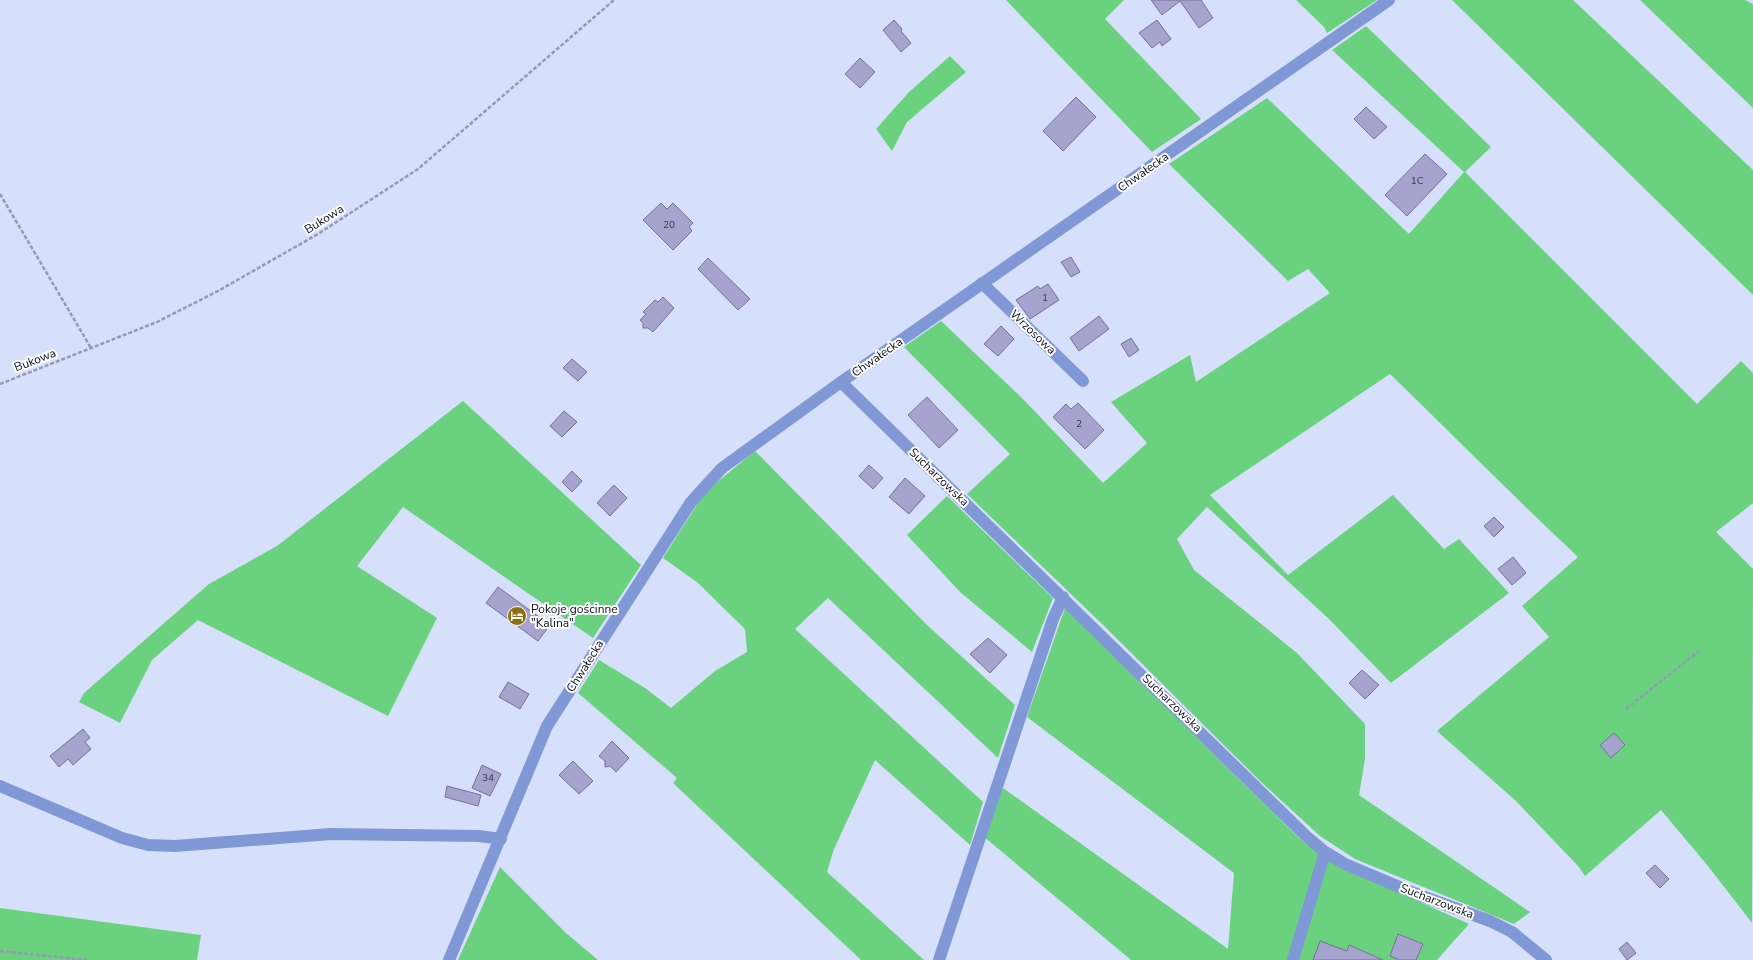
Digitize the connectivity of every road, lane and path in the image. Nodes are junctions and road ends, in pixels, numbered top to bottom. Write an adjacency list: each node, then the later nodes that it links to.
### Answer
1 (614, 0): 5 (path, Bukowa)
2 (1389, 0): 4 (street, Chwałecka)
3 (0, 194): 5 (path)
4 (982, 283): 6 (street, Wrzosowa); 7 (street, Chwałecka)
5 (91, 348): 8 (path, Bukowa)
6 (1084, 381)
7 (841, 382): 9 (street, Sucharzowska); 13 (street, Chwałecka)
8 (0, 384)
9 (1063, 597): 14 (street, Sucharzowska); 18 (street)
10 (1699, 651): 11 (path)
11 (1626, 709)
12 (0, 786): 13 (street)
13 (501, 839): 17 (street, Chwałecka)
14 (1325, 852): 19 (street); 20 (street, Sucharzowska)
15 (0, 951): 16 (path)
16 (88, 960)
17 (449, 960)
18 (939, 960)
19 (1293, 960)
20 (1546, 960)

